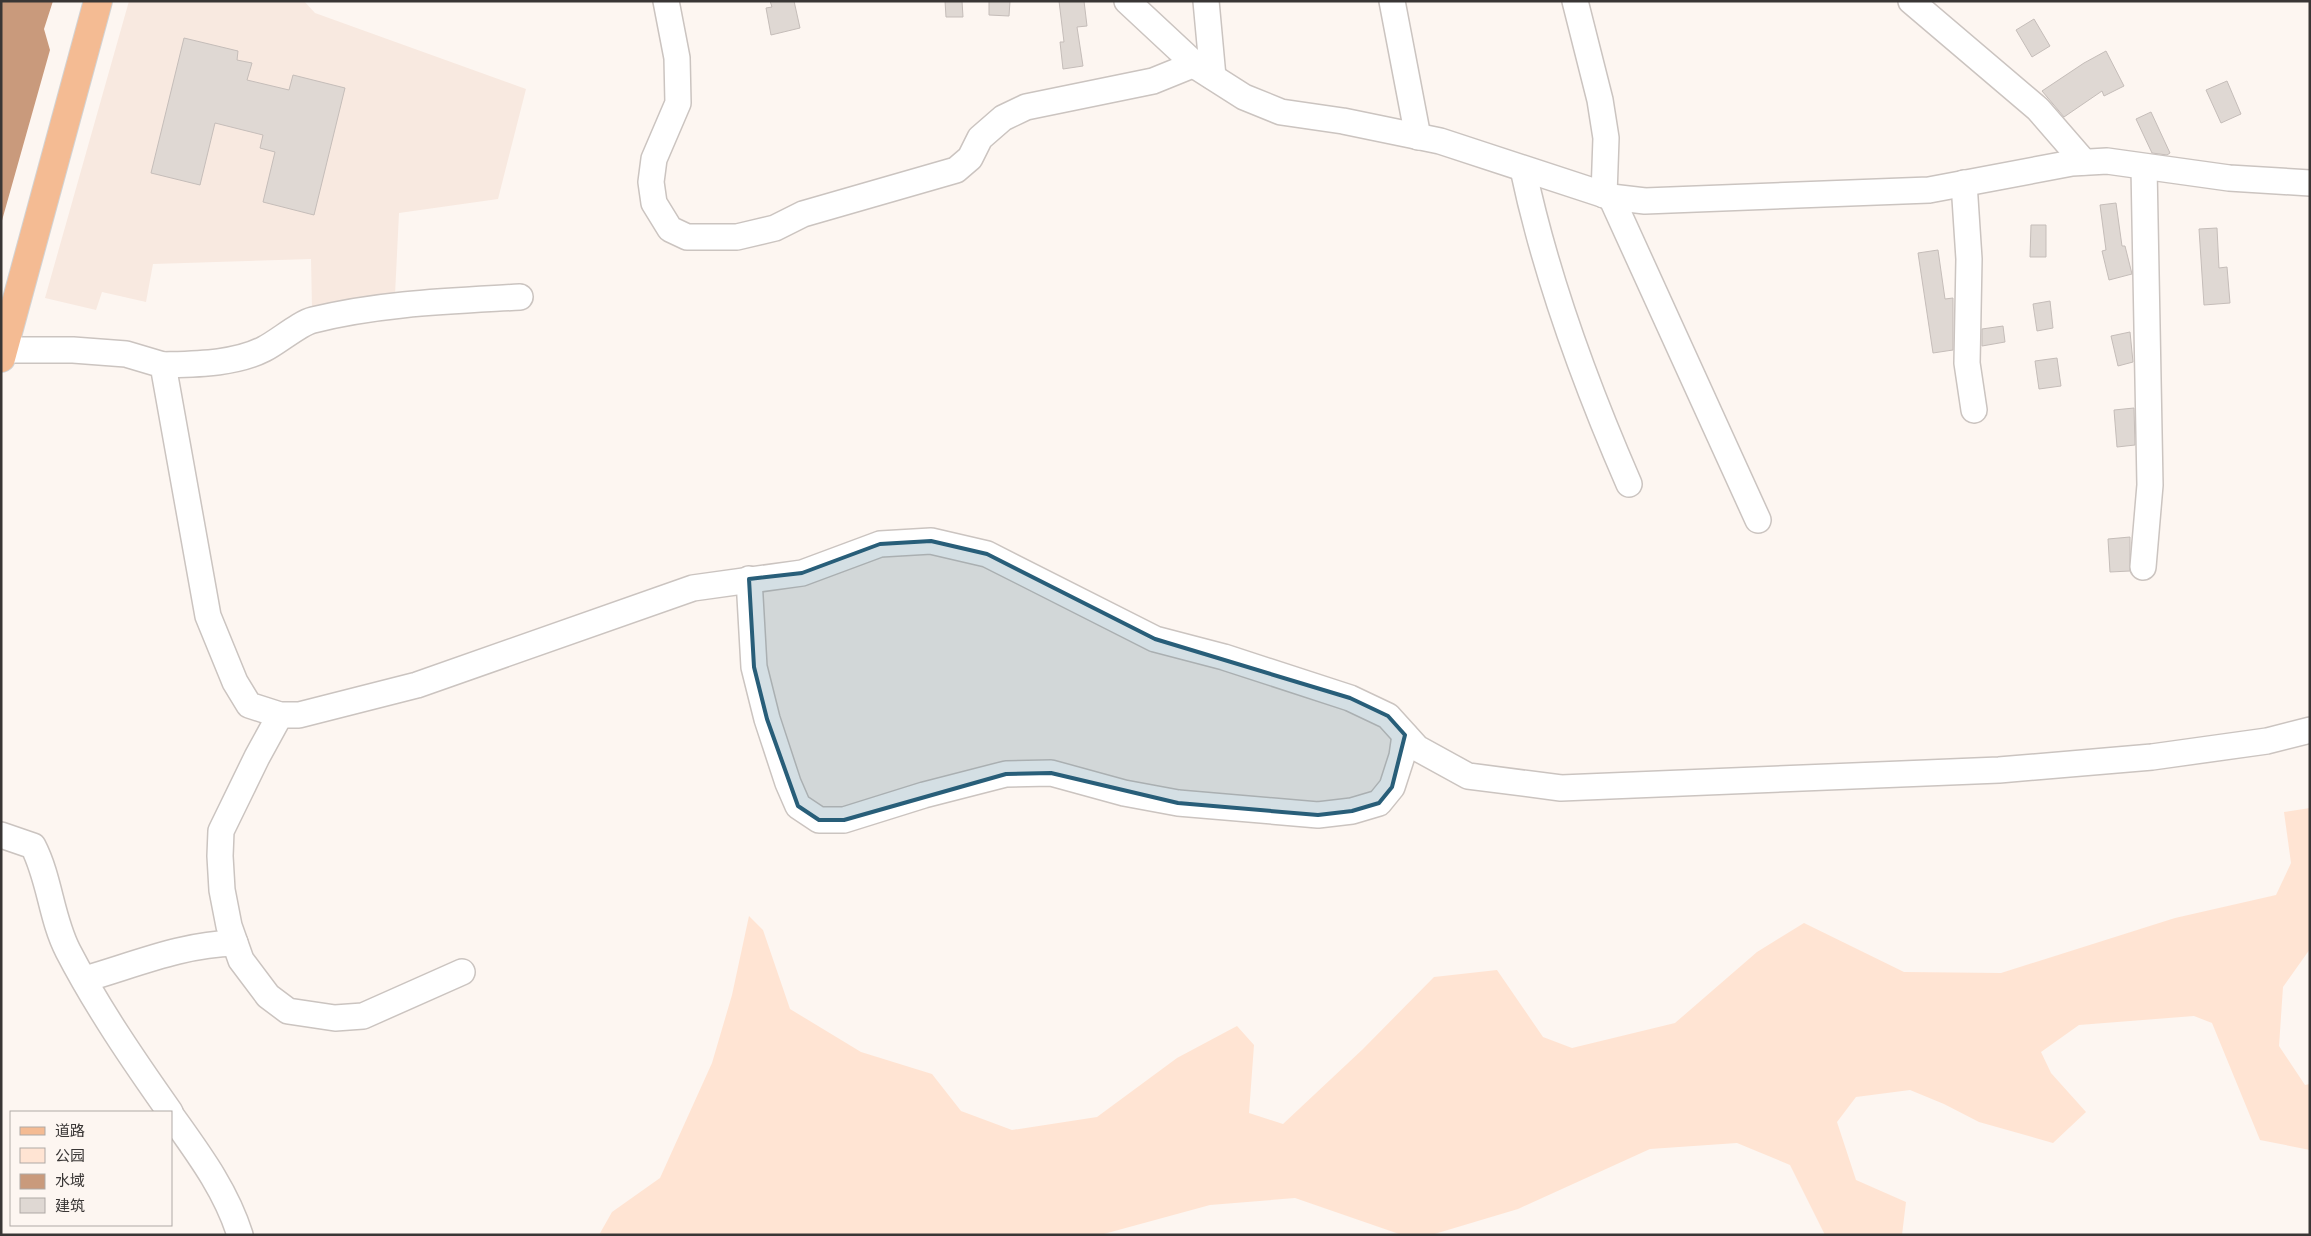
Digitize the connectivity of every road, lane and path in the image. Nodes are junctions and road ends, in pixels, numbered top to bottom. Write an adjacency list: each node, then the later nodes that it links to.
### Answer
1 (98, 1): 17 (main road)
2 (666, 1): 8 (street)
3 (1127, 1): 8 (street)
4 (1206, 1): 8 (street)
5 (1392, 1): 9 (street)
6 (1575, 1): 15 (street)
7 (1910, 1): 10 (street)
8 (1204, 71): 9 (street)
9 (1418, 137): 12 (street)
10 (2084, 162): 11 (street); 13 (street)
11 (2144, 167): 14 (street); 22 (street)
12 (1523, 169): 15 (street); 20 (street)
13 (1964, 183): 15 (street); 19 (street)
14 (2310, 183)
15 (1607, 196): 21 (street)
16 (520, 296): 18 (street)
17 (2, 354): 18 (street)
18 (163, 365): 24 (street)
19 (1974, 410)
20 (1629, 484)
21 (1758, 520)
22 (2143, 567)
23 (748, 579): 24 (street); 26 (street); 26 (street)
24 (280, 715): 28 (street)
25 (2310, 730): 26 (street)
26 (1405, 735)
27 (1, 835): 30 (street)
28 (235, 943): 29 (street); 30 (street)
29 (462, 972)
30 (85, 979): 31 (street)
31 (169, 1111)
32 (172, 1116): 33 (street)
33 (240, 1235)

